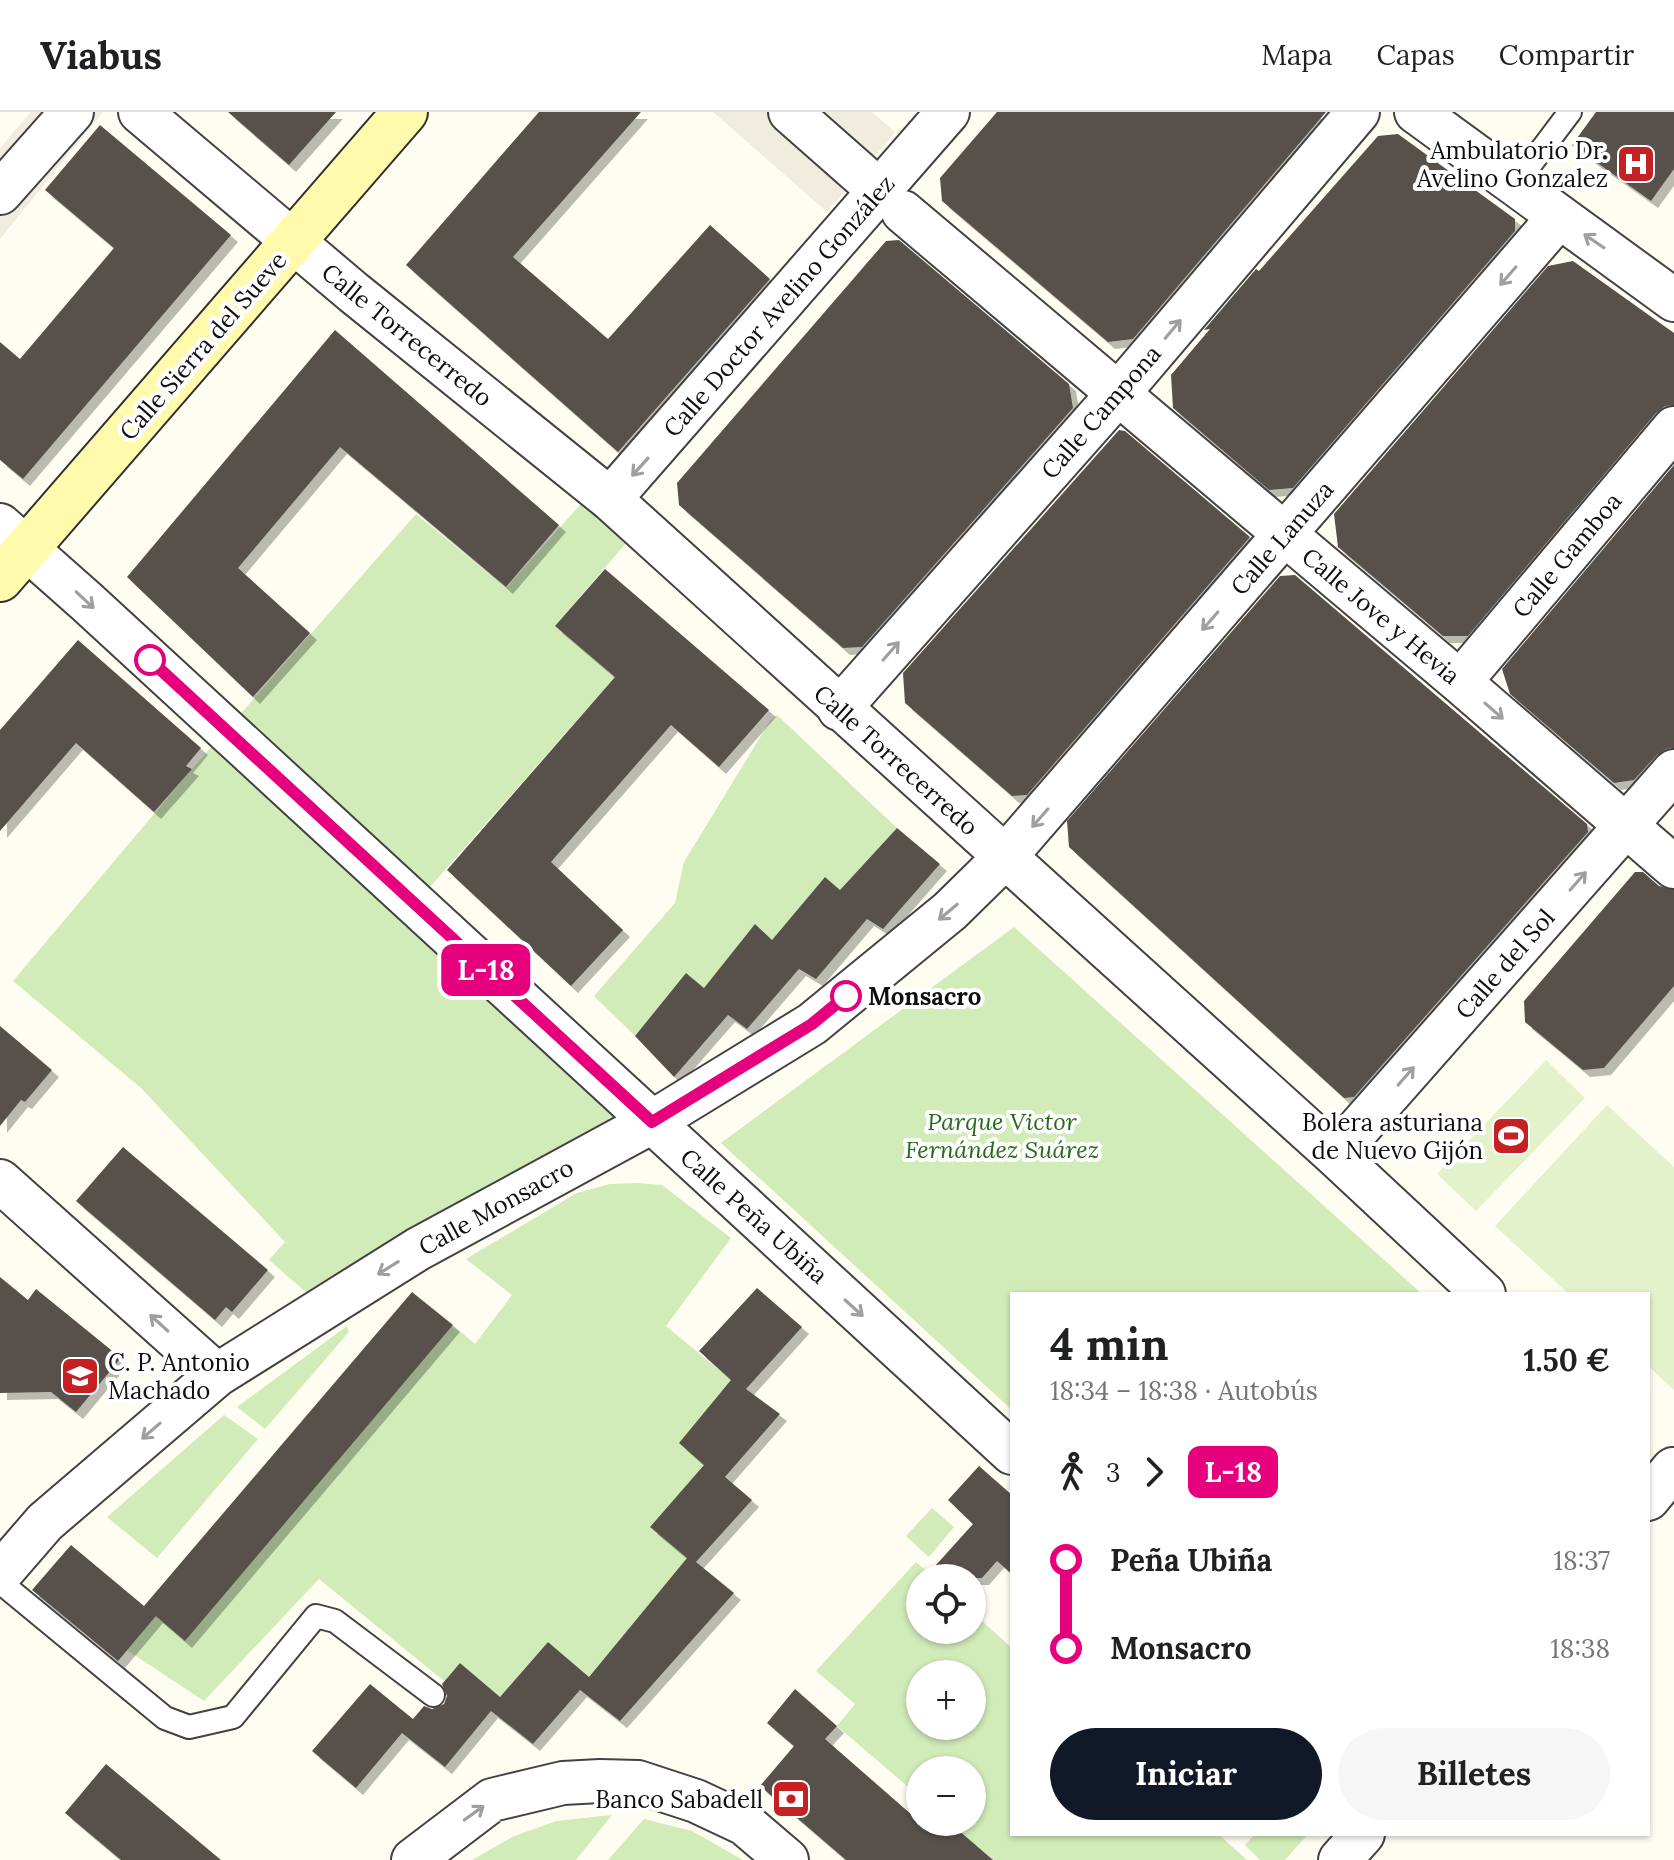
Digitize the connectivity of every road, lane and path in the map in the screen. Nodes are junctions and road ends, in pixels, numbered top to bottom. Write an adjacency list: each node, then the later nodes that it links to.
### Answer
1 (72, 112): 11 (street)
2 (140, 112): 14 (street, Calle Torrecerredo)
3 (405, 112): 14 (street, Calle Sierra del Sueve)
4 (790, 112): 9 (street)
5 (948, 112): 18 (street, Calle Doctor Avelino González, one-way to 18)
6 (1358, 112): 16 (street, Calle Campona, one-way to 6)
7 (1416, 112): 10 (street)
8 (1570, 112): 10 (lane)
9 (866, 179)
10 (1515, 185): 13 (street)
11 (0, 193)
12 (903, 212): 16 (street, Calle Jove y Hevia)
13 (1559, 217): 15 (street, one-way to 13); 19 (street, Calle Lanuza, one-way to 19)
14 (295, 241): 18 (street, Calle Torrecerredo); 20 (street, Calle Sierra del Sueve)
15 (1665, 283)
16 (1117, 395): 19 (street, Calle Jove y Hevia); 22 (street, Calle Campona, one-way to 16)
17 (1674, 428): 21 (street, Calle Gamboa)
18 (610, 499): 22 (street, Calle Torrecerredo)
19 (1285, 535): 21 (street, Calle Jove y Hevia); 25 (street, Calle Lanuza, one-way to 25)
20 (9, 551): 27 (street, Calle Peña Ubiña, one-way to 27)
21 (1460, 682): 24 (street, Calle Jove y Hevia, one-way to 24)
22 (839, 709): 25 (street, Calle Torrecerredo)
23 (1674, 771): 24 (street, Calle del Sol)
24 (1627, 825): 26 (street, Calle Jove y Hevia); 28 (street, Calle del Sol, one-way to 24)
25 (1004, 858): 27 (street, Calle Monsacro, one-way to 27); 28 (street, Calle Torrecerredo)
26 (1674, 867)
27 (652, 1122): 31 (street, Calle Monsacro, one-way to 31); 33 (street, Calle Peña Ubiña, one-way to 33)
28 (1335, 1155): 30 (street, Calle Torrecerredo)
29 (0, 1181): 31 (street, one-way to 29)
30 (1482, 1292)
31 (217, 1375): 36 (street, Calle Monsacro, one-way to 36)
32 (1650, 1448): 34 (street)
33 (1010, 1451)
34 (1674, 1469): 35 (street)
35 (1650, 1497)
36 (0, 1574)
37 (0, 1582): 38 (lane)
38 (433, 1695)
39 (1361, 1836): 42 (street)
40 (413, 1860): 41 (street, one-way to 41)
41 (787, 1860)
42 (1340, 1860)

